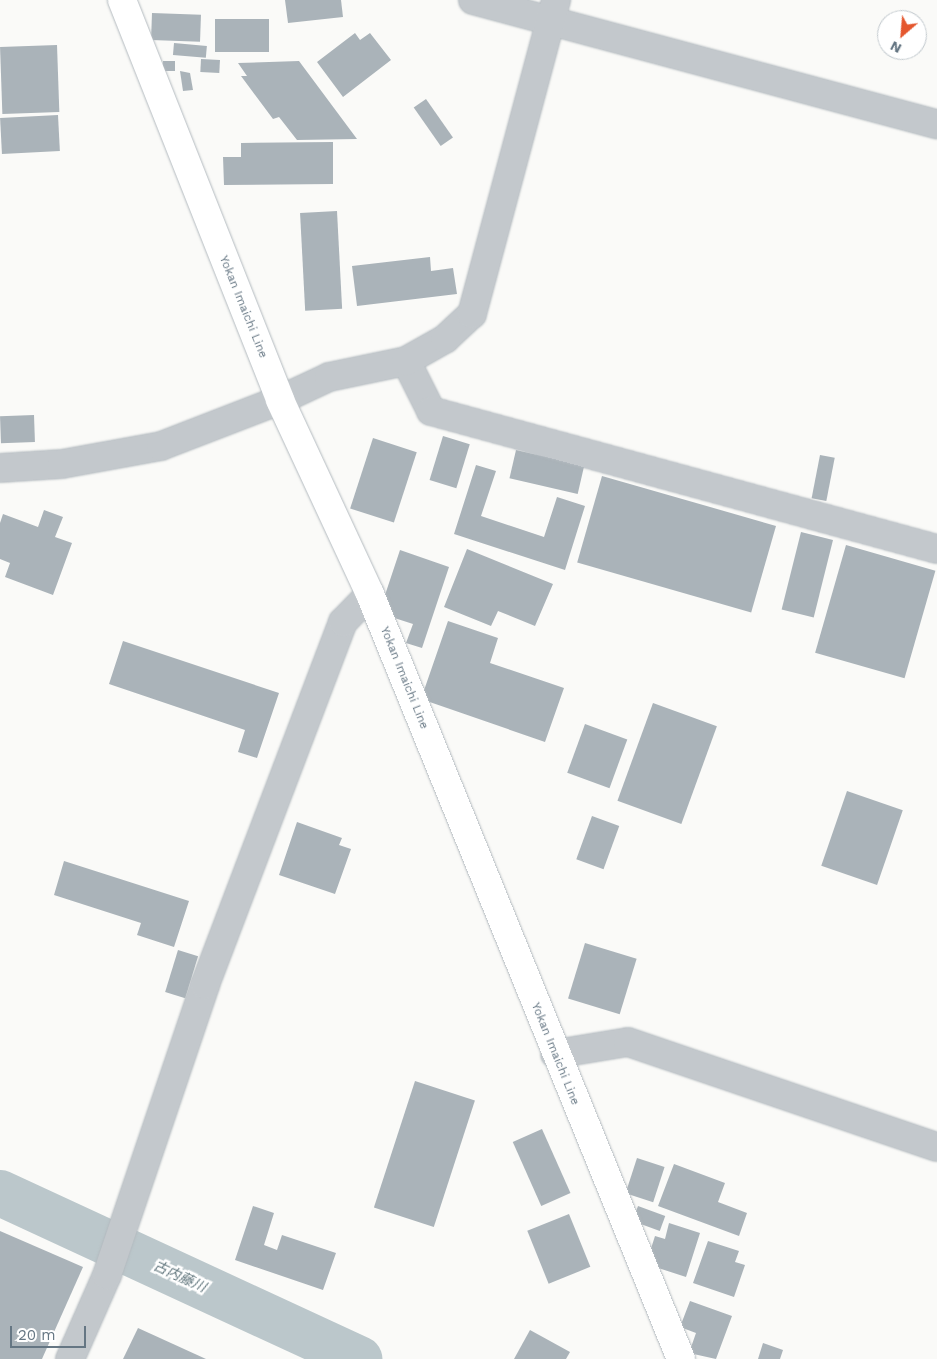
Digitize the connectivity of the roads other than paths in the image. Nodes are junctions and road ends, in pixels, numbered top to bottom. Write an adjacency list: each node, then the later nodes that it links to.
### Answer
1 (122, 0): 6 (main road, Yokan Imaichi Line)
2 (473, 0): 3 (street)
3 (553, 10): 4 (street); 5 (street)
4 (937, 124)
5 (406, 361): 6 (street); 8 (street)
6 (280, 400): 7 (street); 9 (main road, Yokan Imaichi Line)
7 (0, 468)
8 (937, 549)
9 (370, 594): 10 (main road, Yokan Imaichi Line); 12 (street)
10 (555, 1054): 11 (street); 13 (main road, Yokan Imaichi Line)
11 (937, 1147)
12 (70, 1359)
13 (681, 1359)

